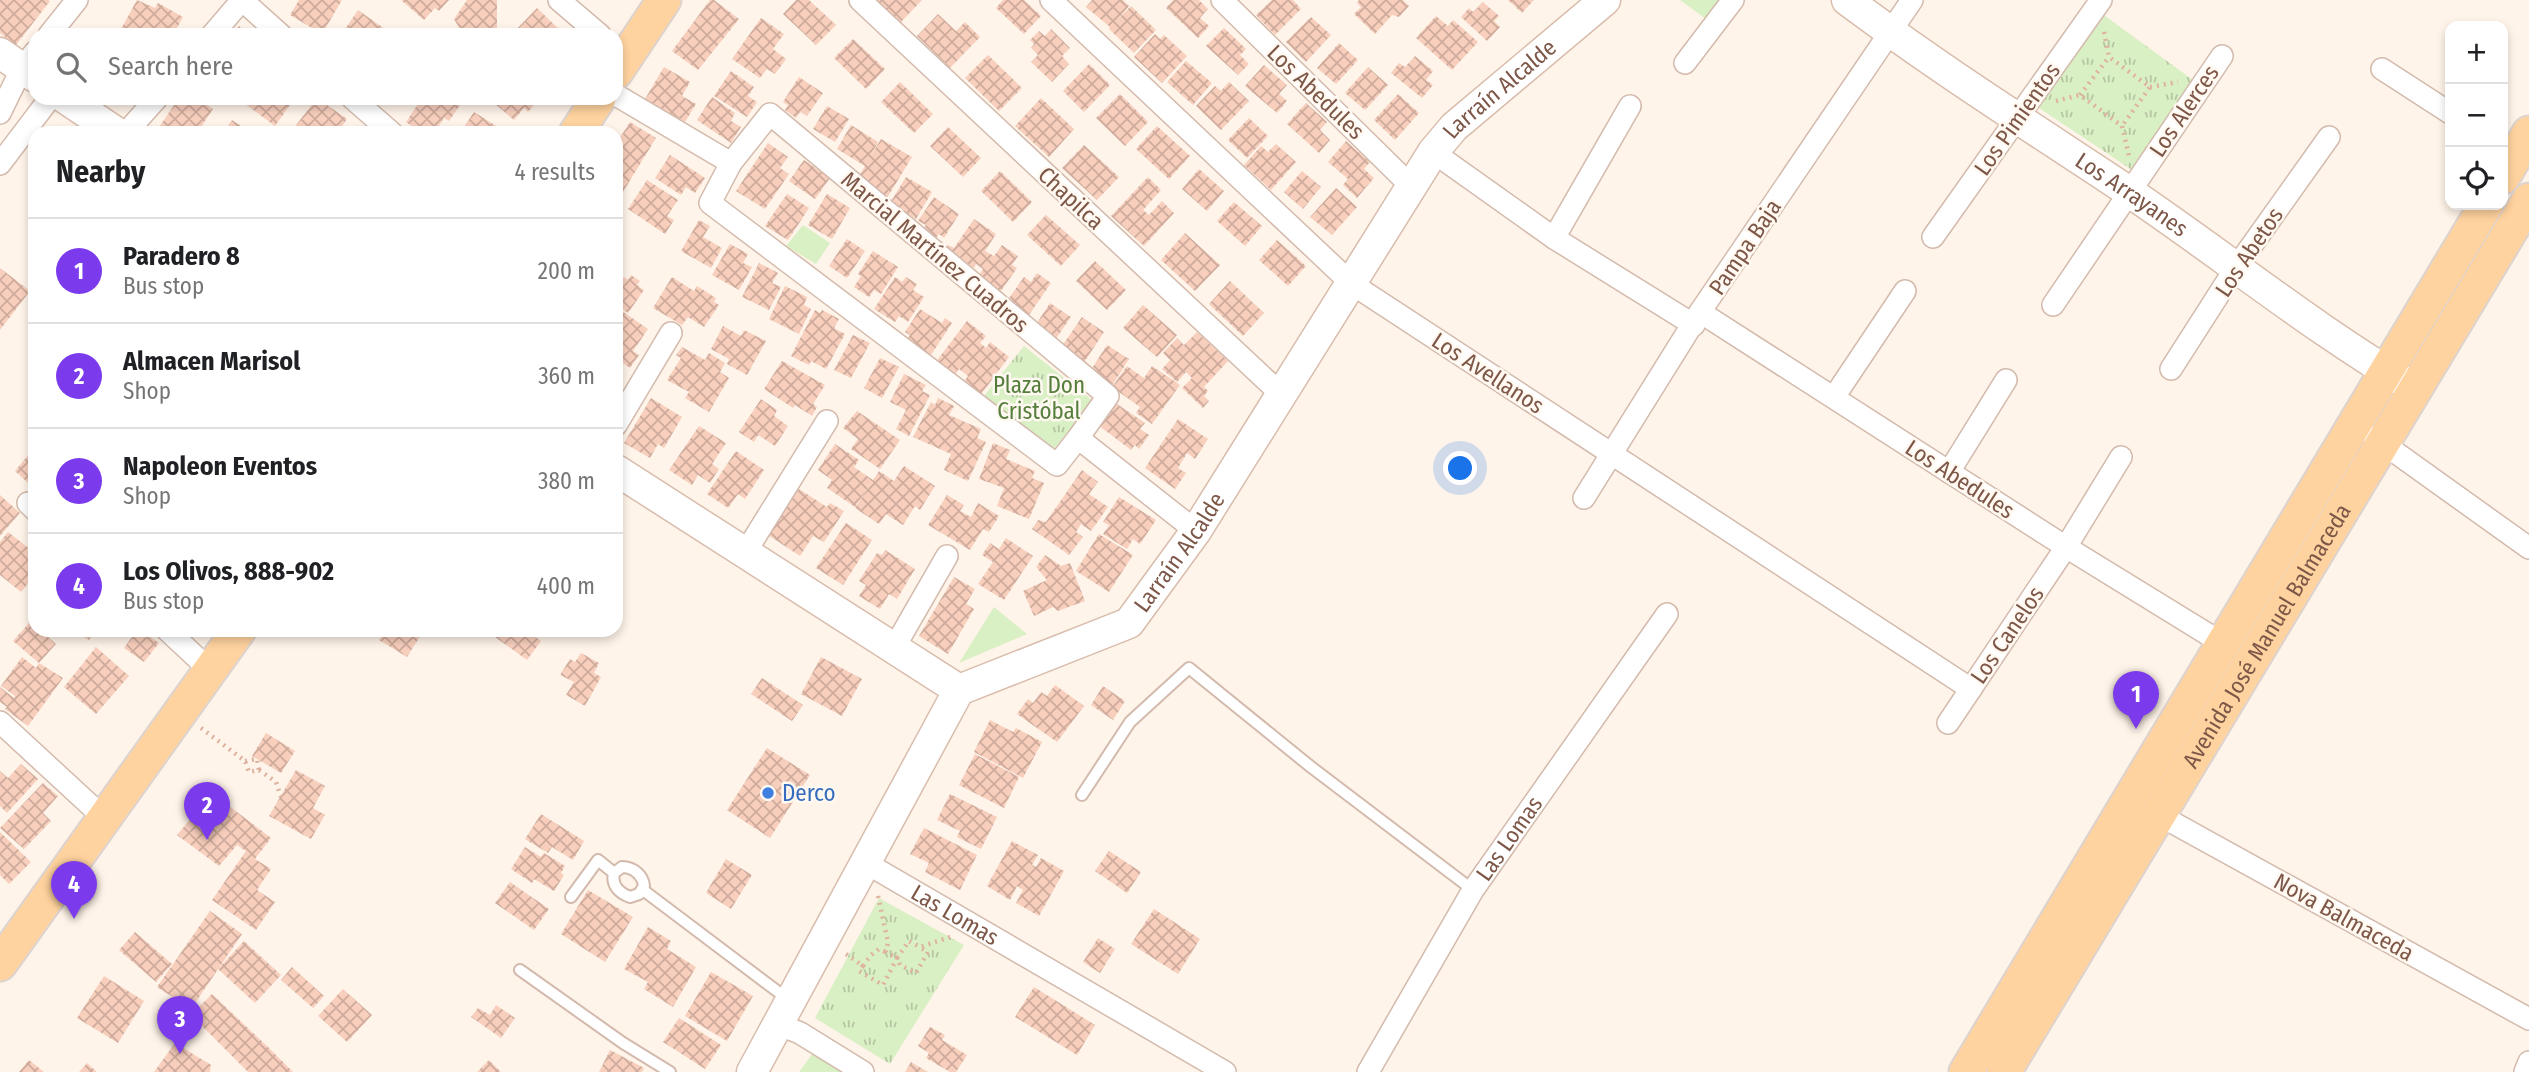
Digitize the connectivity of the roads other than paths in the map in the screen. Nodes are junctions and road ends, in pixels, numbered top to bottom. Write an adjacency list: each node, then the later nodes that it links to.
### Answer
1 (77, 0): 12 (street)
2 (559, 0): 15 (street)
3 (664, 0): 17 (main road)
4 (860, 0): 58 (street, Chapilca)
5 (1051, 0): 49 (street, Los Avellanos)
6 (1222, 0): 42 (street, Los Abedules)
7 (1605, 0): 39 (street, Larraín Alcalde)
8 (1732, 0): 20 (street)
9 (1847, 0): 16 (street, Los Arrayanes)
10 (1913, 0): 16 (street, Pampa Baja)
11 (2101, 0): 31 (street, Los Pimientos)
12 (55, 28)
13 (218, 28): 14 (street)
14 (273, 28)
15 (592, 28)
16 (1890, 32): 31 (street, Los Arrayanes); 52 (street, Pampa Baja)
17 (623, 55)
18 (2222, 56): 43 (street, Los Alerces)
19 (23, 63): 30 (street)
20 (1685, 63)
21 (2382, 69): 29 (street)
22 (623, 99): 40 (street)
23 (45, 105): 32 (street)
24 (75, 105): 33 (street)
25 (151, 105): 34 (street)
26 (360, 105): 35 (street)
27 (594, 105): 36 (main road)
28 (1630, 106): 47 (street)
29 (2445, 110)
30 (0, 113)
31 (2017, 120): 43 (street, Los Arrayanes); 46 (street, Los Pimientos)
32 (29, 126)
33 (107, 126)
34 (132, 126)
35 (384, 126)
36 (581, 126)
37 (28, 127): 41 (street)
38 (2329, 137): 48 (street, Los Abetos)
39 (1433, 152): 42 (street, Larraín Alcalde); 47 (street, Los Abedules)
40 (731, 163): 63 (street, Marcial Martínez Cuadros); 63 (street, Marcial Martínez Cuadros)
41 (0, 164)
42 (1410, 185): 49 (street, Larraín Alcalde)
43 (2129, 192): 48 (street, Los Arrayanes); 51 (street, Los Alerces)
44 (2529, 200): 57 (main road, Avenida José Manuel Balmaceda)
45 (2483, 210): 55 (main road, Avenida José Manuel Balmaceda)
46 (1933, 237)
47 (1554, 238): 52 (street, Los Abedules)
48 (2235, 269): 54 (street, Los Abetos); 55 (street, Los Arrayanes)
49 (1352, 284): 58 (street, Larraín Alcalde); 65 (street, Los Avellanos)
50 (1905, 291): 59 (street)
51 (2053, 305)
52 (1697, 319): 59 (street, Los Abedules); 65 (street, Pampa Baja)
53 (671, 333): 60 (street)
54 (2171, 369)
55 (2387, 372): 57 (street, Los Arrayanes); 62 (main road, Avenida José Manuel Balmaceda)
56 (2006, 380): 67 (street)
57 (2416, 389): 64 (main road, Avenida José Manuel Balmaceda)
58 (1282, 395): 70 (street, Larraín Alcalde)
59 (1835, 397): 67 (street, Los Abedules)
60 (623, 413)
61 (827, 421): 73 (street)
62 (2355, 424): 64 (street); 78 (main road, Avenida José Manuel Balmaceda)
63 (1078, 438): 70 (street)
64 (2383, 443): 72 (street); 86 (main road, Avenida José Manuel Balmaceda)
65 (1613, 454): 69 (street, Pampa Baja); 81 (street, Los Avellanos)
66 (2120, 457): 71 (street, Los Canelos)
67 (1949, 472): 71 (street, Los Abedules)
68 (623, 475): 73 (street)
69 (1584, 498)
70 (1196, 531): 82 (street, Larraín Alcalde)
71 (2066, 547): 78 (street, Los Abedules); 81 (street, Los Canelos)
72 (2529, 548)
73 (745, 553): 79 (street)
74 (947, 556): 79 (street)
75 (1667, 614): 91 (street, Las Lomas)
76 (175, 637): 80 (street)
77 (234, 637): 80 (main road)
78 (2222, 643): 103 (main road, Avenida José Manuel Balmaceda)
79 (894, 648): 82 (street)
80 (211, 671): 87 (main road)
81 (1970, 689): 84 (street, Los Canelos)
82 (959, 690): 88 (street)
83 (0, 722): 87 (street)
84 (1948, 723)
85 (1082, 795): 91 (lane)
86 (2159, 814): 96 (street, Nova Balmaceda); 104 (main road, Avenida José Manuel Balmaceda)
87 (103, 817): 93 (main road)
88 (866, 863): 95 (street); 101 (street, Las Lomas)
89 (614, 873): 90 (lane); 90 (lane); 92 (lane)
90 (643, 890): 95 (lane)
91 (1473, 890): 102 (street, Las Lomas)
92 (571, 897)
93 (0, 964)
94 (520, 970): 98 (lane)
95 (786, 1013): 99 (street); 100 (street)
96 (2529, 1019)
97 (2529, 1062): 105 (street)
98 (670, 1072)
99 (752, 1072)
100 (863, 1072)
101 (1225, 1072)
102 (1368, 1072)
103 (1966, 1072)
104 (2004, 1072)
105 (2525, 1072)

